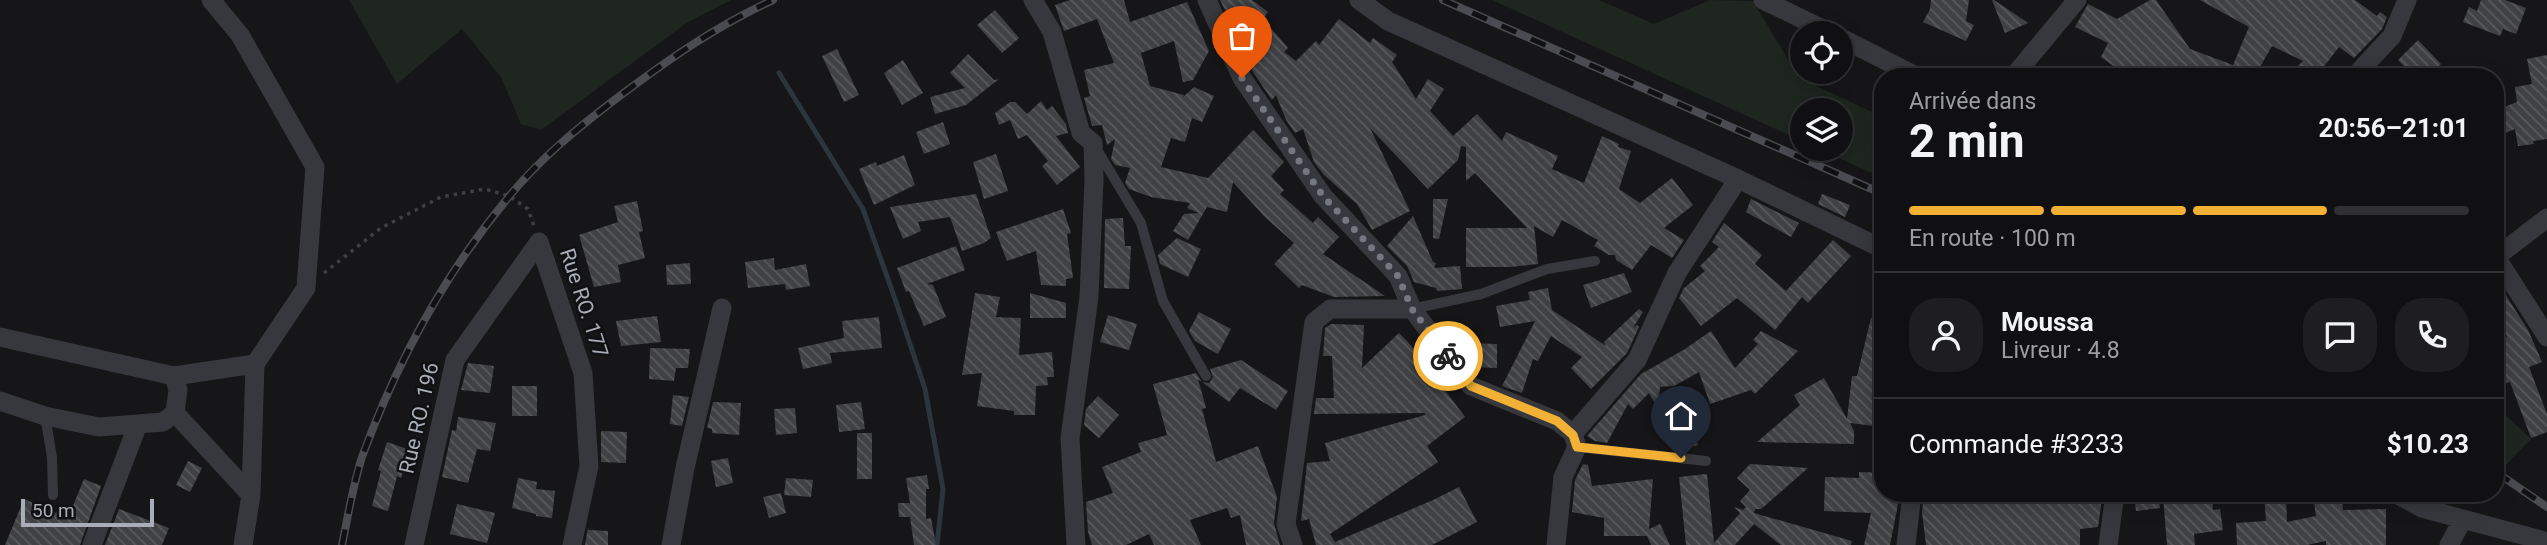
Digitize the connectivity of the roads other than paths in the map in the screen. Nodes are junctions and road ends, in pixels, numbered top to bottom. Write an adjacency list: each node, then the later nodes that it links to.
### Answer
1 (211, 0): 25 (street)
2 (1033, 0): 13 (street)
3 (1207, 0): 22 (street)
4 (1360, 0): 14 (street)
5 (1763, 0): 8 (street)
6 (2077, 0): 11 (street)
7 (2407, 0): 12 (street)
8 (1806, 21)
9 (1853, 44): 10 (street)
10 (1900, 68)
11 (2020, 68)
12 (2362, 68)
13 (1093, 143): 27 (lane); 47 (street)
14 (1738, 179): 17 (street); 32 (street)
15 (2547, 218): 18 (street)
16 (539, 242): 44 (street, Rue RO. 196); 45 (street, Rue RO. 177)
17 (1874, 245)
18 (2504, 251)
19 (1595, 261): 22 (lane)
20 (2504, 270): 24 (street)
21 (722, 308): 46 (street)
22 (1412, 309): 32 (street); 48 (street)
23 (0, 337): 26 (street)
24 (2547, 337)
25 (255, 364): 26 (street); 35 (street)
26 (174, 376): 29 (street)
27 (1206, 376)
28 (0, 401): 30 (street)
29 (175, 413): 31 (street); 35 (street)
30 (45, 416): 31 (street); 34 (lane)
31 (138, 424): 42 (street)
32 (1575, 441): 33 (lane); 49 (street)
33 (1706, 461)
34 (53, 495)
35 (251, 495): 43 (street)
36 (1911, 502): 50 (street)
37 (2114, 502): 51 (street)
38 (2411, 502): 39 (street)
39 (2463, 519): 40 (street); 52 (street)
40 (2518, 540): 41 (street)
41 (2547, 544)
42 (92, 545)
43 (243, 545)
44 (414, 545)
45 (572, 545)
46 (671, 545)
47 (1076, 545)
48 (1293, 545)
49 (1556, 545)
50 (1906, 545)
51 (2108, 545)
52 (2449, 545)

